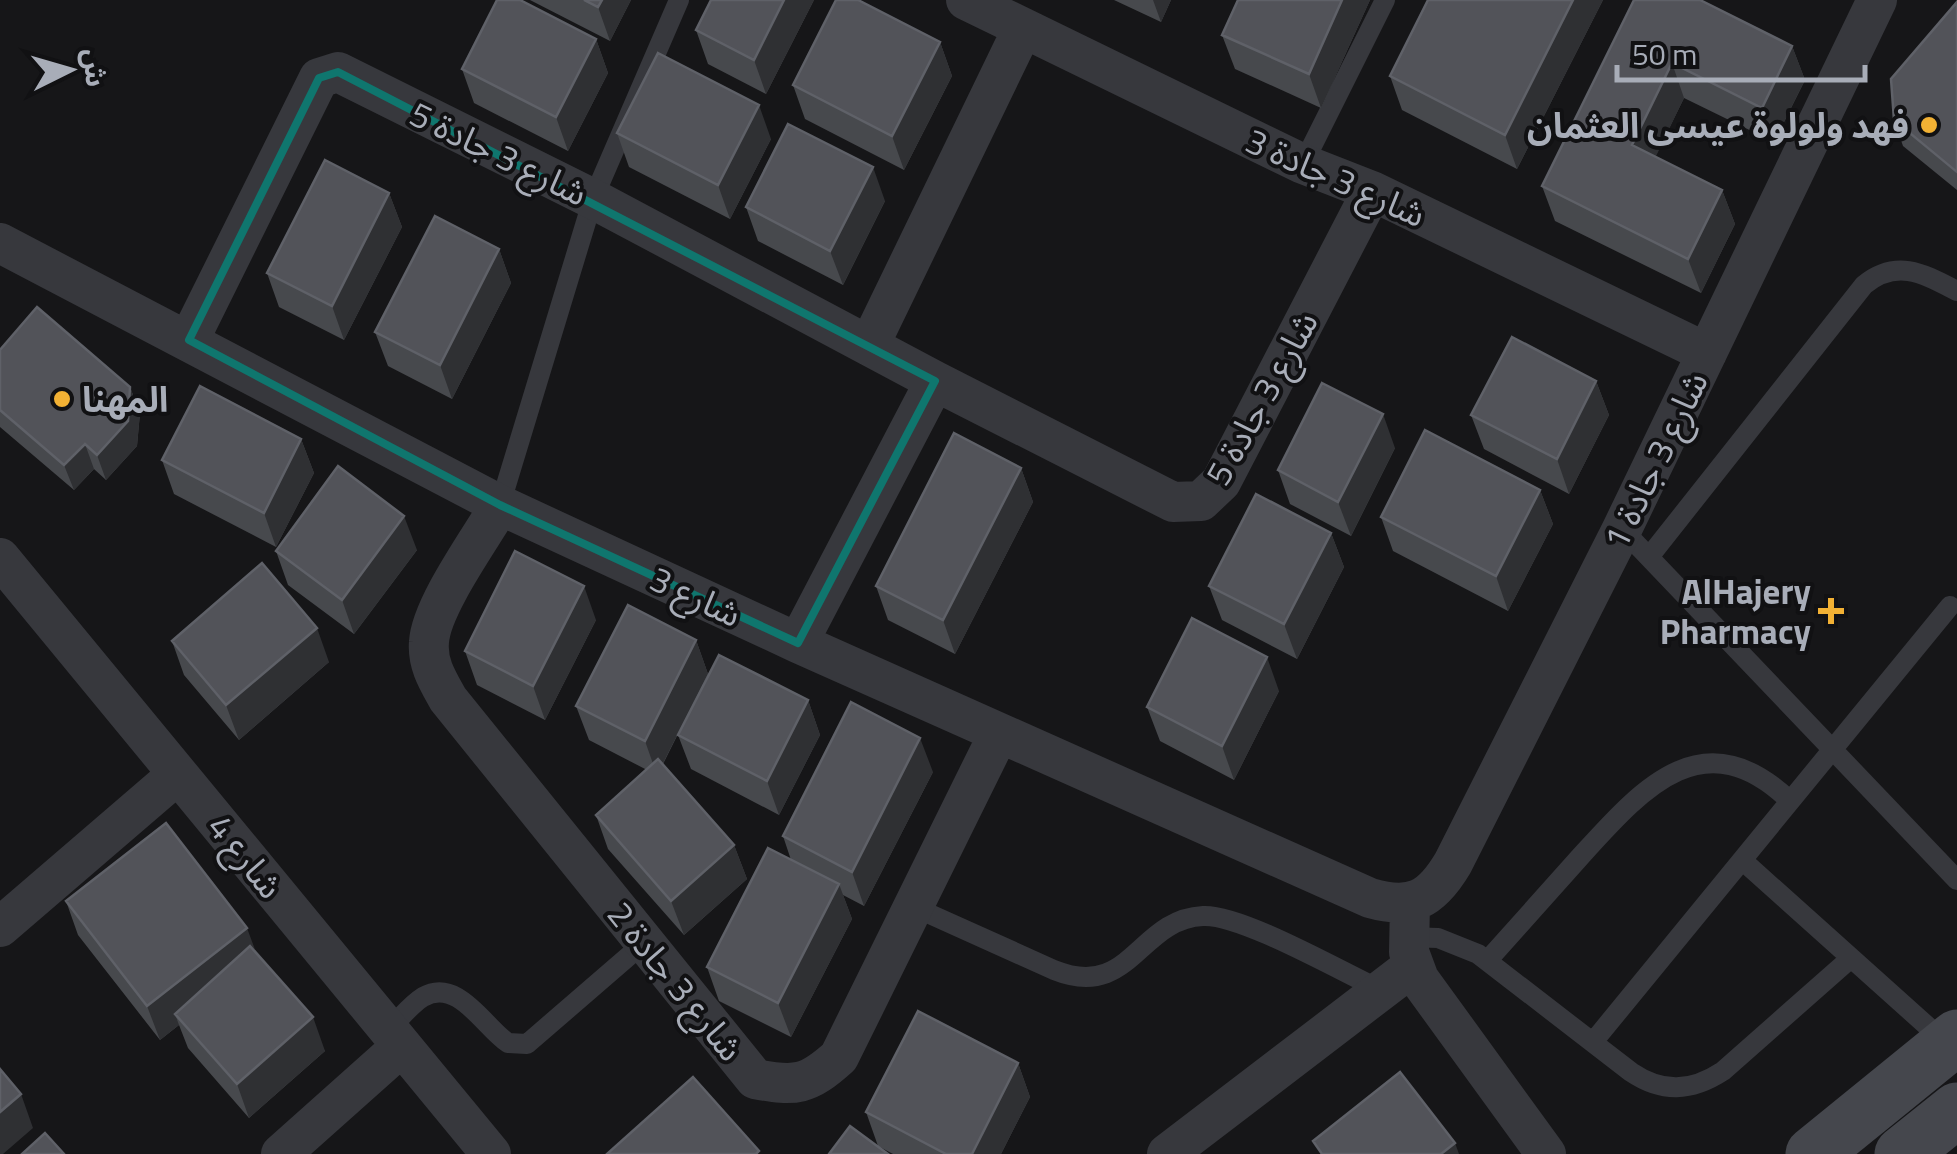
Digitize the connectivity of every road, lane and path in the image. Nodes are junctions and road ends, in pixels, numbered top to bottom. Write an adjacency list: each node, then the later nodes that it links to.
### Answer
1 (679, 0): 8 (lane)
2 (966, 0): 5 (street, شارع 3 جادة 3)
3 (1385, 0): 6 (lane)
4 (1877, 0): 13 (street, شارع 3 جادة 1)
5 (1023, 28): 6 (street, شارع 3 جادة 3); 12 (street)
6 (1303, 164): 7 (street, شارع 3 جادة 3)
7 (1372, 191): 13 (street, شارع 3 جادة 3); 14 (street, شارع 3 جادة 5)
8 (593, 199): 11 (street, شارع 3 جادة 5); 12 (street, شارع 3 جادة 5); 15 (lane)
9 (0, 244): 11 (street, شارع 3)
10 (1957, 291): 16 (lane)
11 (189, 340): 15 (street, شارع 3)
12 (869, 346): 14 (street, شارع 3 جادة 5)
13 (1707, 353): 16 (street, شارع 3 جادة 1)
14 (935, 381): 19 (street)
15 (500, 505): 19 (street, شارع 3); 29 (street, شارع 3 جادة 2)
16 (1636, 543): 21 (lane); 28 (street, شارع 3 جادة 1)
17 (0, 558): 22 (street, شارع 4)
18 (1950, 606): 21 (lane)
19 (798, 643): 20 (street, شارع 3)
20 (999, 734): 26 (street, شارع 3 جادة 2); 28 (street, شارع 3)
21 (1832, 750): 23 (lane); 25 (lane)
22 (178, 774): 27 (street); 33 (street, شارع 4)
23 (1790, 801): 24 (lane); 31 (lane)
24 (1742, 860): 30 (lane); 35 (lane)
25 (1957, 880)
26 (914, 907): 29 (street, شارع 3 جادة 2); 32 (lane)
27 (0, 926)
28 (1410, 935): 31 (lane); 32 (street, شارع 3 جادة 1); 40 (street)
29 (644, 942): 33 (lane)
30 (1850, 958): 34 (lane); 35 (lane)
31 (1487, 961): 35 (lane)
32 (1380, 990): 39 (street, شارع 3 جادة 1)
33 (395, 1038): 37 (street); 38 (street, شارع 4)
34 (1952, 1041): 41 (main road)
35 (1592, 1042)
36 (1957, 1110): 42 (main road)
37 (281, 1154)
38 (492, 1154)
39 (1167, 1154)
40 (1546, 1154)
41 (1813, 1154)
42 (1902, 1154)

